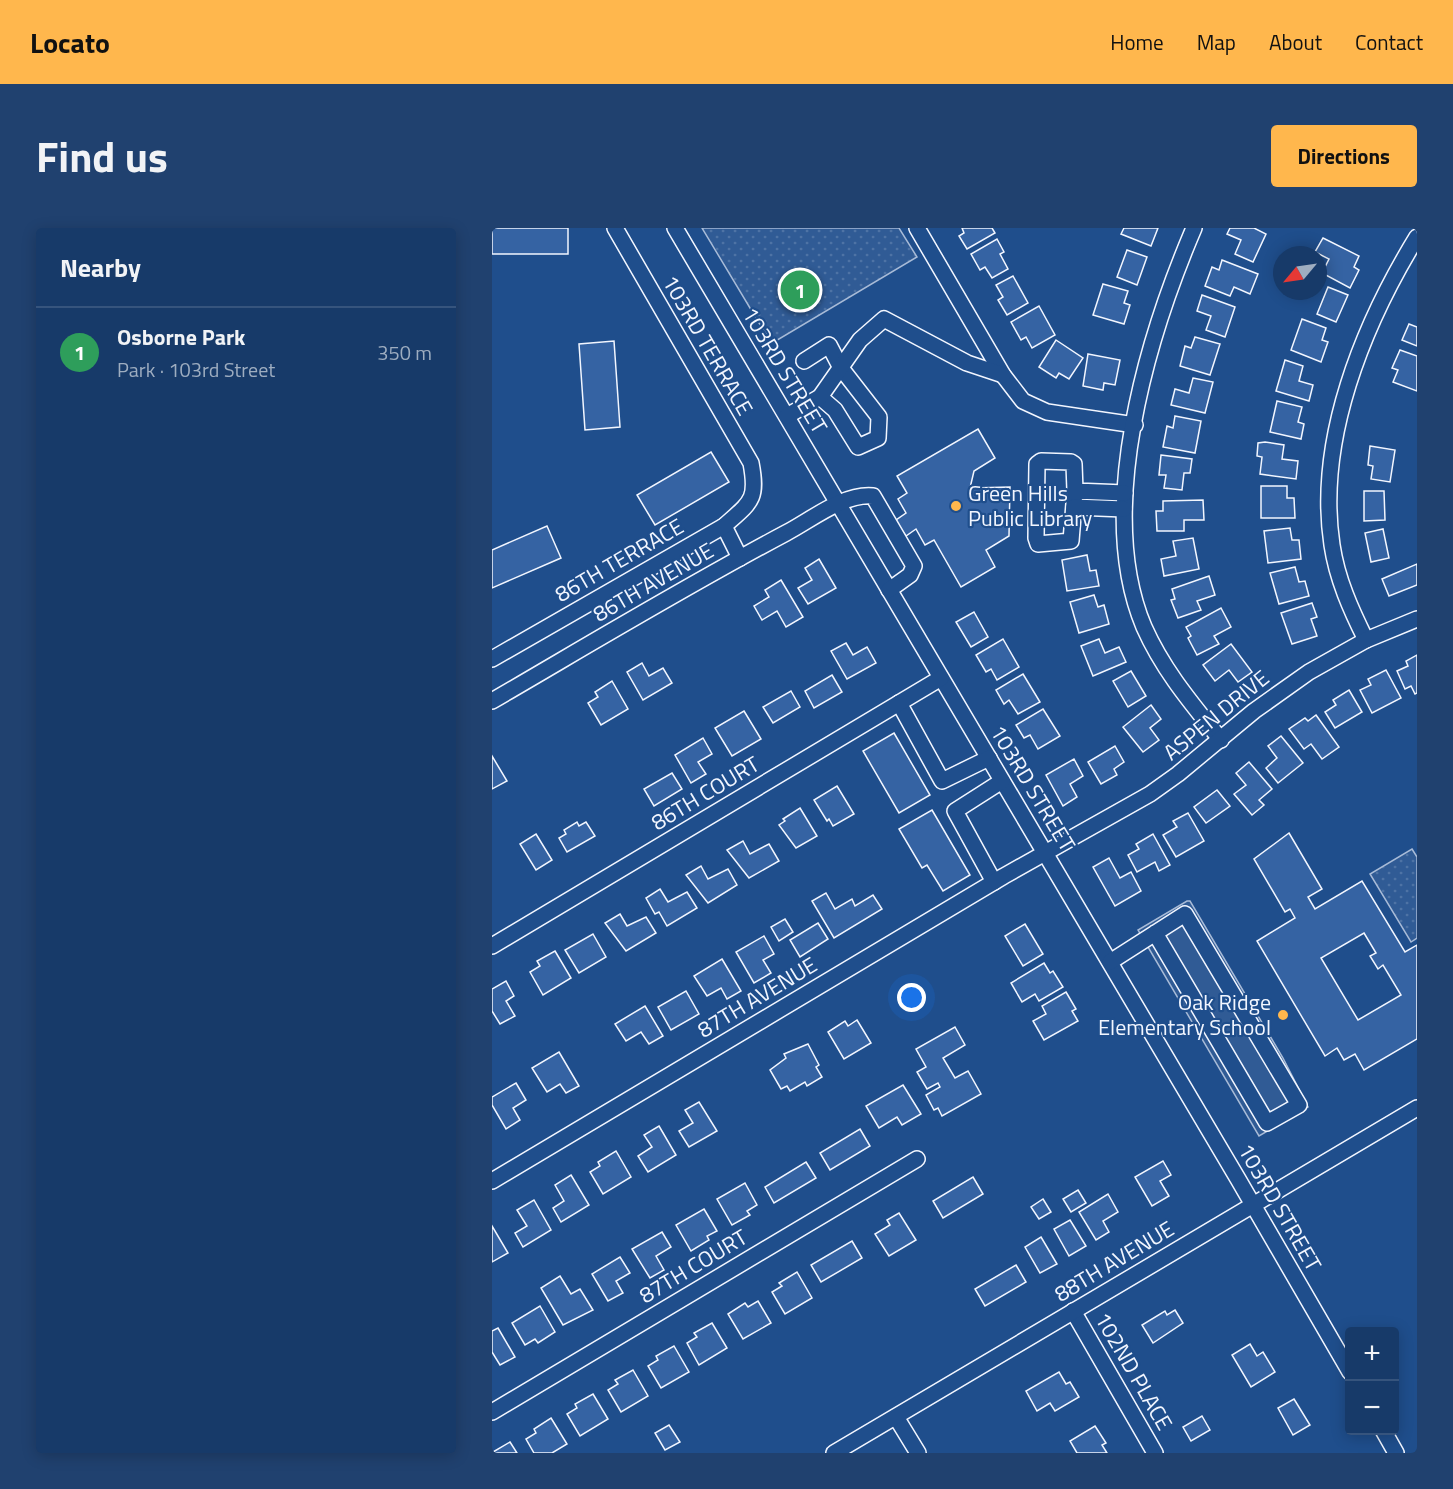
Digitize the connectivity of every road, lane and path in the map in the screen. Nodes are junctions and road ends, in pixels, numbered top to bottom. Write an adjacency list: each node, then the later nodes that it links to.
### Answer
1 (615, 228): 12 (street, 103RD TERRACE)
2 (675, 228): 10 (street, 103RD STREET)
3 (917, 228): 8 (street)
4 (1194, 228): 11 (street)
5 (1417, 237): 22 (street)
6 (804, 361): 7 (street)
7 (841, 368): 8 (street); 9 (street); 9 (street)
8 (1003, 375): 11 (street)
9 (820, 397): 10 (street)
10 (787, 416): 15 (street, 103RD STREET)
11 (1135, 425): 14 (street)
12 (756, 487): 18 (street, 86TH TERRACE)
13 (1075, 491): 14 (street); 16 (street); 16 (street)
14 (1125, 493): 17 (street)
15 (839, 505): 19 (street, 86TH AVENUE); 20 (street, 103RD STREET); 20 (street, 86TH AVENUE)
16 (1074, 507): 17 (street)
17 (1124, 509): 27 (street)
18 (724, 526): 19 (street); 23 (street, 86TH TERRACE)
19 (740, 558): 25 (street, 86TH AVENUE)
20 (889, 590): 24 (street, 103RD STREET)
21 (1417, 619): 22 (street, ASPEN DRIVE)
22 (1366, 640): 27 (street, ASPEN DRIVE)
23 (492, 659)
24 (941, 678): 26 (street, 86TH COURT); 28 (street, 103RD STREET)
25 (492, 701)
26 (899, 703): 28 (street); 33 (street, 86TH COURT)
27 (1221, 740): 30 (street, ASPEN DRIVE)
28 (989, 758): 29 (street, 103RD STREET)
29 (1002, 781): 30 (street, 103RD STREET); 31 (street)
30 (1046, 854): 31 (street, 87TH AVENUE); 34 (street, 103RD STREET)
31 (994, 882): 37 (street, 87TH AVENUE)
32 (1155, 933): 32 (street); 34 (street)
33 (492, 946)
34 (1110, 962): 38 (street, 103RD STREET)
35 (1417, 1108): 38 (street, 88TH AVENUE)
36 (917, 1159): 41 (street, 87TH COURT)
37 (492, 1181)
38 (1253, 1205): 39 (street, 88TH AVENUE); 40 (street, 103RD STREET)
39 (1073, 1311): 42 (street, 88TH AVENUE); 46 (street, 102ND PLACE)
40 (1345, 1363)
41 (492, 1412)
42 (896, 1417): 44 (street, 88TH AVENUE); 45 (street)
43 (1385, 1435): 47 (street)
44 (834, 1453)
45 (918, 1453)
46 (1155, 1453)
47 (1396, 1453)

